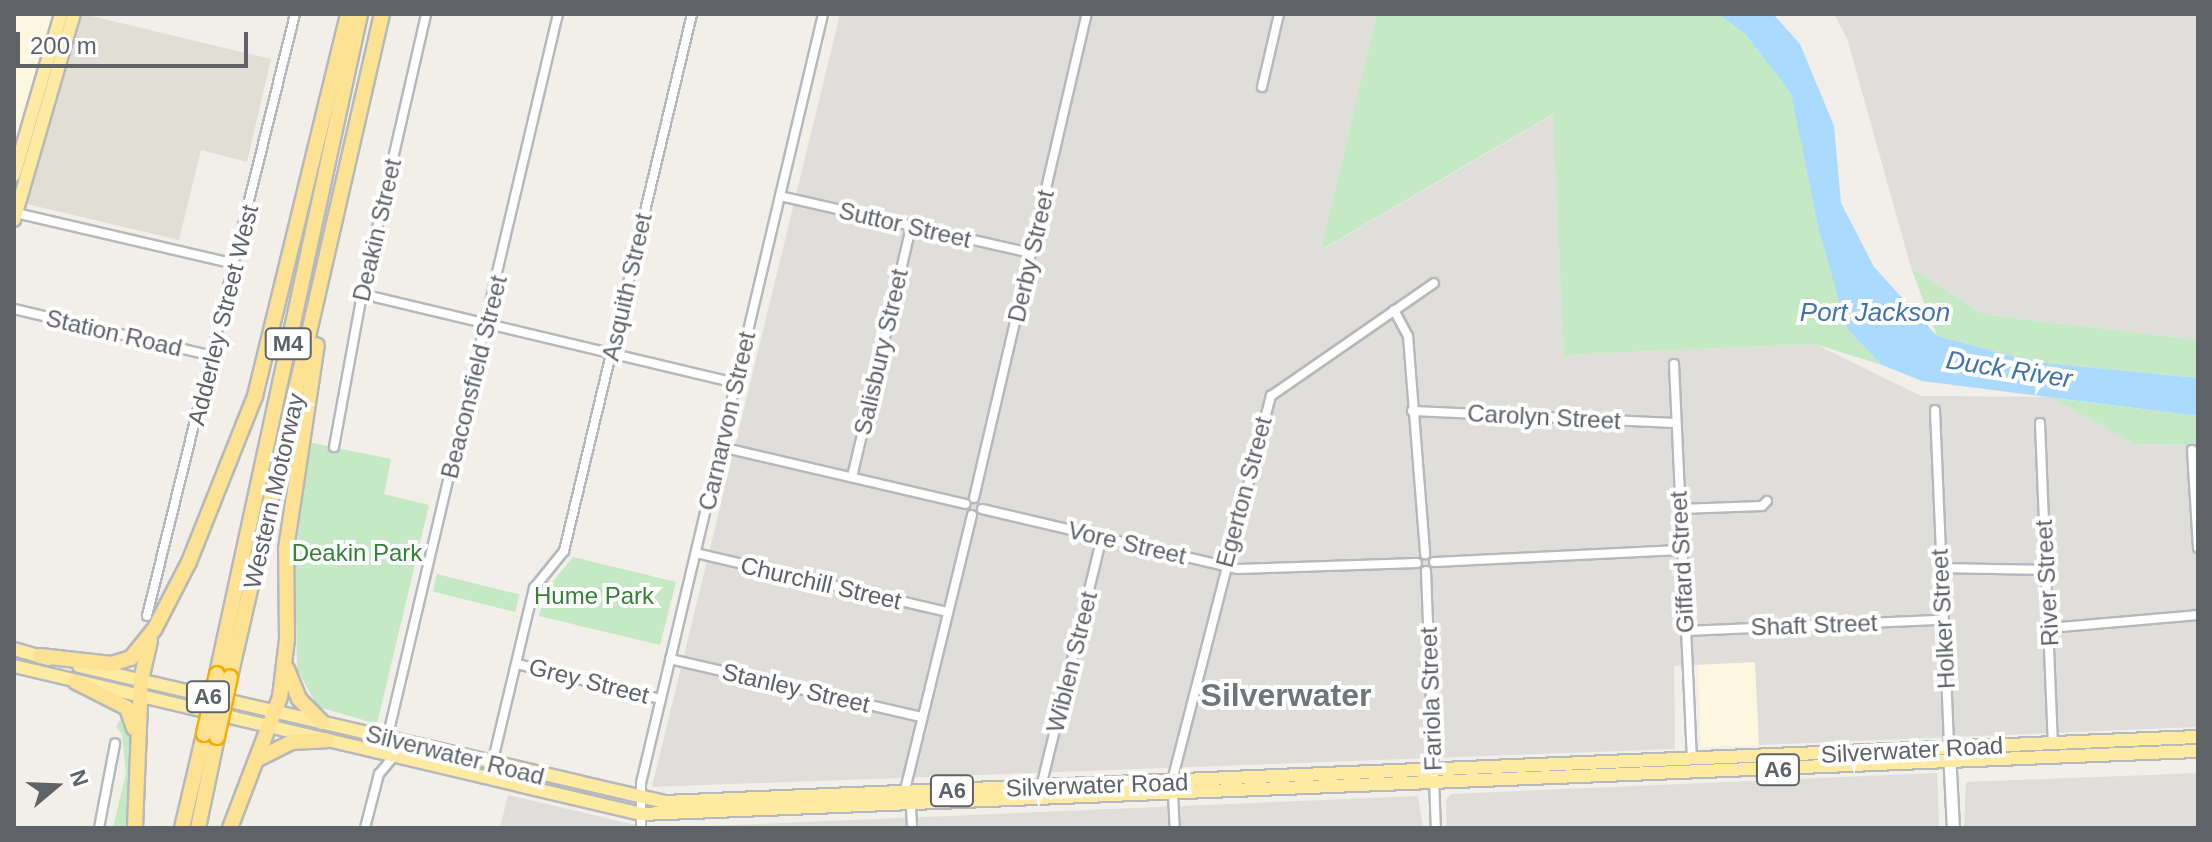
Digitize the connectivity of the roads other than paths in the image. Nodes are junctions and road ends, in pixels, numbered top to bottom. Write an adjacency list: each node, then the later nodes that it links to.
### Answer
1 (61, 14): 14 (highway)
2 (74, 14): 17 (highway)
3 (295, 14): 20 (street, Adderley Street West)
4 (348, 14): 60 (highway, M4)
5 (360, 14): 69 (highway, Western Motorway / M4)
6 (382, 14): 23 (highway, Western Motorway / M4)
7 (426, 14): 22 (street, Deakin Street)
8 (558, 14): 26 (street, Beaconsfield Street)
9 (692, 14): 27 (street, Asquith Street)
10 (823, 14): 16 (street, Carnarvon Street)
11 (1087, 14): 19 (street, Derby Street)
12 (1279, 14): 13 (street)
13 (1262, 87)
14 (19, 137): 15 (highway)
15 (14, 175)
16 (780, 196): 18 (street, Suttor Street); 30 (street, Carnarvon Street)
17 (15, 216): 20 (street)
18 (911, 227): 19 (street, Suttor Street); 38 (street, Salisbury Street)
19 (1031, 253): 39 (street, Derby Street)
20 (235, 264): 28 (street, Adderley Street West)
21 (1434, 283): 25 (street, Egerton Street)
22 (362, 294): 26 (street); 35 (street, Deakin Street)
23 (321, 295): 67 (highway); 69 (highway, Western Motorway / M4)
24 (14, 309): 28 (street, Station Road)
25 (1394, 310): 32 (street); 53 (street, Egerton Street)
26 (488, 325): 27 (street); 80 (street, Beaconsfield Street)
27 (611, 354): 30 (street); 66 (street, Asquith Street)
28 (213, 356): 60 (street, Adderley Street West)
29 (1674, 364): 33 (street, Giffard Street)
30 (736, 383): 36 (street, Carnarvon Street)
31 (1935, 410): 54 (street, Holker Street)
32 (1412, 411): 33 (street, Carolyn Street); 50 (street)
33 (1676, 423): 43 (street, Giffard Street)
34 (2040, 423): 55 (street, River Street)
35 (334, 447)
36 (721, 447): 38 (street); 49 (street, Carnarvon Street)
37 (2192, 450): 45 (street)
38 (852, 477): 41 (street)
39 (974, 498): 41 (street); 42 (street)
40 (1767, 501): 43 (street)
41 (965, 504): 44 (street)
42 (982, 509): 44 (street); 46 (street, Vore Street)
43 (1680, 509): 48 (street, Giffard Street)
44 (972, 515): 57 (street)
45 (2197, 520): 47 (street)
46 (1102, 537): 53 (street, Vore Street); 92 (street, Wiblen Street)
47 (2198, 548)
48 (1681, 550): 51 (street); 62 (street, Giffard Street)
49 (696, 553): 57 (street, Churchill Street); 65 (street, Carnarvon Street)
50 (1425, 554): 51 (street); 52 (street)
51 (1434, 562): 56 (street)
52 (1417, 563): 53 (street, Vore Street); 56 (street)
53 (1224, 566): 93 (street, Egerton Street)
54 (1941, 568): 55 (street); 59 (street, Holker Street)
55 (2046, 570): 61 (street, River Street)
56 (1426, 571): 91 (street, Fariola Street)
57 (947, 612): 75 (street)
58 (2198, 615): 61 (street)
59 (1942, 620): 62 (street, Shaft Street); 84 (street, Holker Street)
60 (150, 623): 64 (highway, M4); 70 (highway, M4)
61 (2049, 628): 82 (street, River Street)
62 (1686, 631): 88 (street, Giffard Street)
63 (14, 649): 64 (highway, Silverwater Road / A6)
64 (40, 656): 70 (highway, Silverwater Road / A6)
65 (670, 659): 73 (street, Carnarvon Street); 75 (street, Stanley Street)
66 (517, 664): 73 (street, Grey Street); 90 (street)
67 (286, 665): 74 (highway); 76 (highway)
68 (14, 666): 71 (highway, Silverwater Road / A6)
69 (224, 675): 78 (highway, Western Motorway / M4, bridge)
70 (141, 680): 72 (highway); 74 (highway, Silverwater Road / A6)
71 (76, 682): 72 (highway, Silverwater Road / A6); 99 (highway)
72 (140, 697): 77 (highway, Silverwater Road / A6); 99 (highway)
73 (661, 699): 95 (street, Carnarvon Street)
74 (276, 711): 76 (highway, Silverwater Road / A6); 77 (highway)
75 (922, 717): 94 (street)
76 (322, 722): 80 (highway, Silverwater Road / A6)
77 (272, 728): 81 (highway, Silverwater Road / A6); 87 (highway)
78 (210, 735): 100 (highway, Western Motorway / M4); 101 (highway, Western Motorway / M4)
79 (2198, 737): 82 (highway, Silverwater Road / A6)
80 (386, 739): 90 (highway, Silverwater Road / A6)
81 (327, 740): 86 (highway, Silverwater Road / A6); 87 (highway)
82 (2053, 743): 84 (highway, Silverwater Road / A6)
83 (115, 744): 98 (street)
84 (1949, 748): 88 (highway, Silverwater Road / A6); 89 (main road, Holker Street)
85 (2198, 751): 89 (highway, Silverwater Road / A6)
86 (394, 756): 97 (highway, Silverwater Road / A6); 103 (street)
87 (256, 760): 102 (highway)
88 (1692, 760): 91 (highway, Silverwater Road / A6)
89 (1950, 762): 91 (highway, Silverwater Road / A6); 107 (main road, Holker Street)
90 (492, 764): 95 (highway, Silverwater Road / A6)
91 (1434, 777): 93 (highway, Silverwater Road / A6); 106 (street, Fariola Street)
92 (1041, 787): 93 (highway, Silverwater Road / A6); 94 (highway, Silverwater Road / A6)
93 (1172, 789): 96 (highway, Silverwater Road / A6); 105 (street, Egerton Street)
94 (904, 794): 95 (highway, Silverwater Road / A6)
95 (639, 800): 97 (street, Carnarvon Street)
96 (911, 807): 97 (highway, Silverwater Road / A6); 104 (street)
97 (641, 821)
98 (99, 828)
99 (135, 828)
100 (182, 828)
101 (198, 828)
102 (230, 828)
103 (365, 828)
104 (912, 828)
105 (1175, 828)
106 (1436, 828)
107 (1953, 828)

